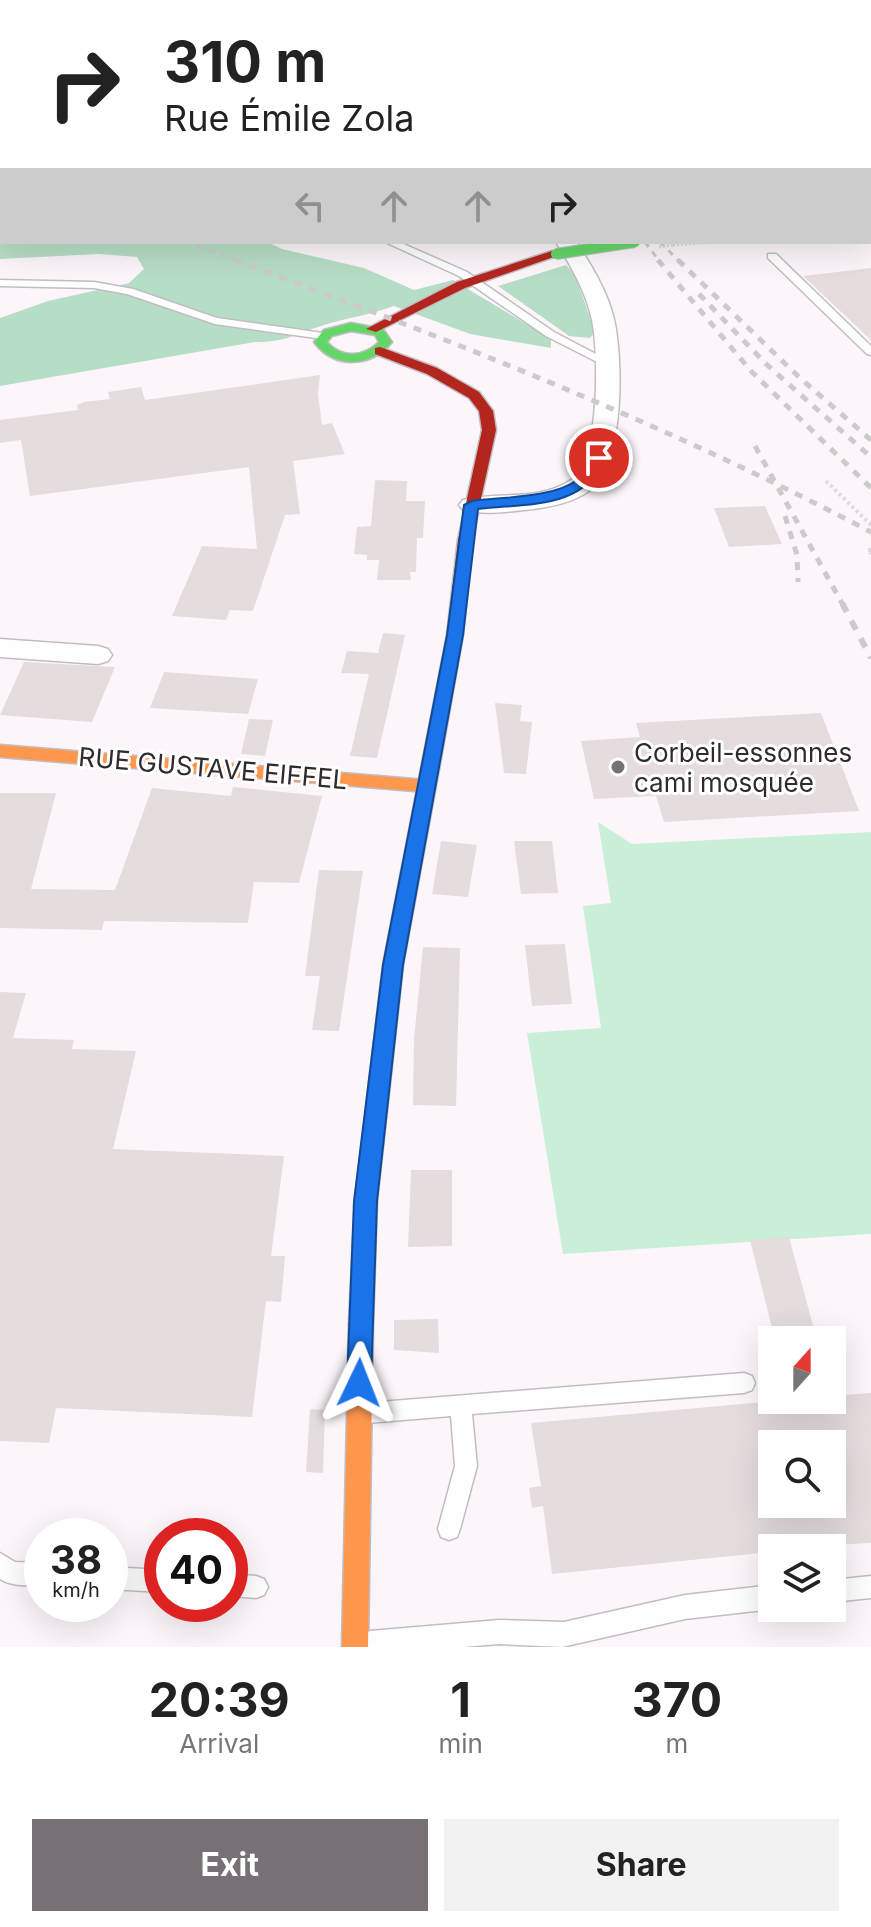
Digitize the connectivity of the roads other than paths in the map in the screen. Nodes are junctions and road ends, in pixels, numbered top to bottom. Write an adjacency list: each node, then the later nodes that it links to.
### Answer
1 (395, 244): 5 (lane)
2 (610, 244): 3 (street, bridge)
3 (561, 248): 5 (street); 11 (street)
4 (772, 256): 10 (lane)
5 (472, 281): 7 (street); 11 (lane)
6 (0, 283): 8 (lane)
7 (372, 329): 8 (street); 9 (street)
8 (323, 336): 9 (street)
9 (380, 351): 12 (street)
10 (871, 352)
11 (607, 363): 12 (street)
12 (472, 505): 16 (street)
13 (0, 648): 14 (street)
14 (98, 655)
15 (0, 751): 16 (street, RUE GUSTAVE EIFFEL)
16 (426, 786): 19 (street)
17 (744, 1383): 18 (lane)
18 (461, 1407): 19 (lane); 20 (lane)
19 (358, 1414): 29 (street)
20 (449, 1529)
21 (0, 1564): 22 (lane)
22 (24, 1573)
23 (248, 1586): 24 (lane)
24 (256, 1587)
25 (871, 1587): 26 (lane)
26 (846, 1590)
27 (758, 1599): 28 (lane)
28 (564, 1634): 29 (lane); 30 (lane)
29 (355, 1646)
30 (538, 1647)

